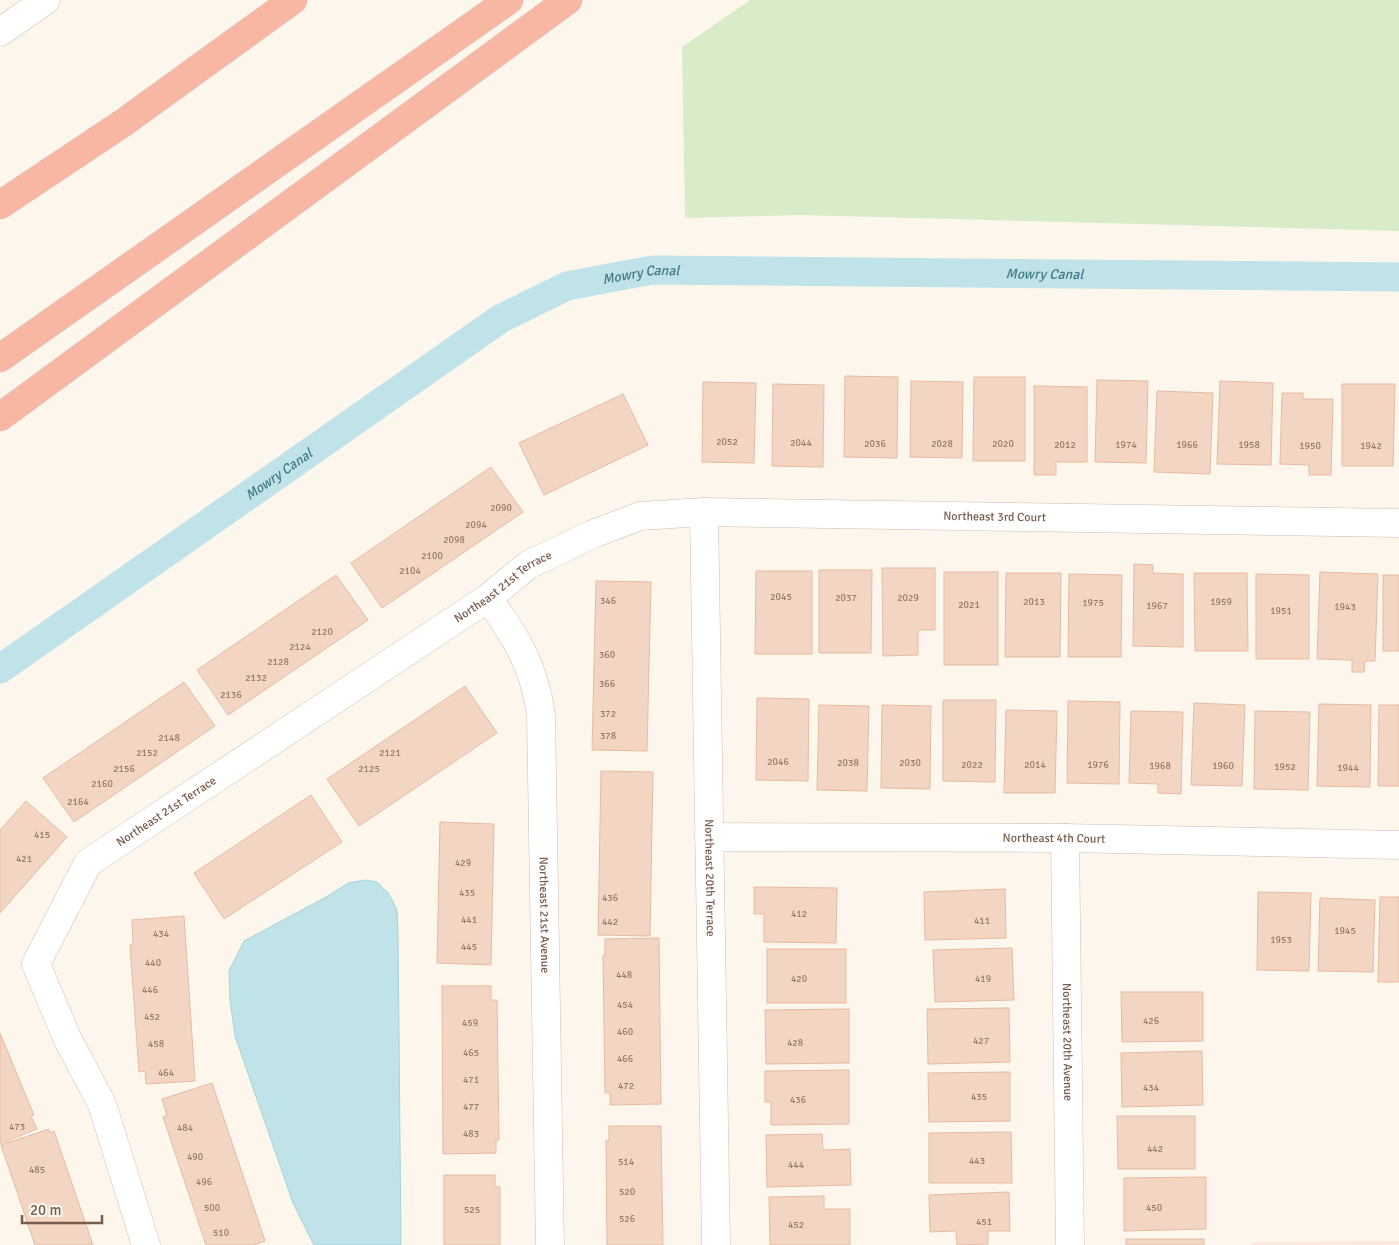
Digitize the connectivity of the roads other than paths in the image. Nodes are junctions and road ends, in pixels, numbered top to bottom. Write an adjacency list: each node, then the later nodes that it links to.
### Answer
1 (46, 0): 5 (street)
2 (293, 0): 6 (highway)
3 (509, 0): 9 (highway)
4 (568, 0): 10 (highway)
5 (0, 32)
6 (123, 123): 7 (highway); 8 (highway)
7 (0, 193)
8 (0, 205)
9 (0, 358)
10 (0, 417)
11 (704, 512): 12 (street, Northeast 3rd Court); 13 (street, Northeast 3rd Court); 15 (street, Northeast 20th Terrace)
12 (1399, 523)
13 (592, 534): 14 (street, Northeast 21st Terrace)
14 (488, 598): 18 (street, Northeast 21st Terrace); 19 (street, Northeast 21st Avenue)
15 (709, 837): 16 (street, Northeast 4th Court); 20 (street, Northeast 20th Terrace)
16 (1065, 838): 17 (street, Northeast 4th Court); 21 (street, Northeast 20th Avenue)
17 (1399, 845)
18 (146, 1245)
19 (550, 1245)
20 (716, 1245)
21 (1070, 1245)

